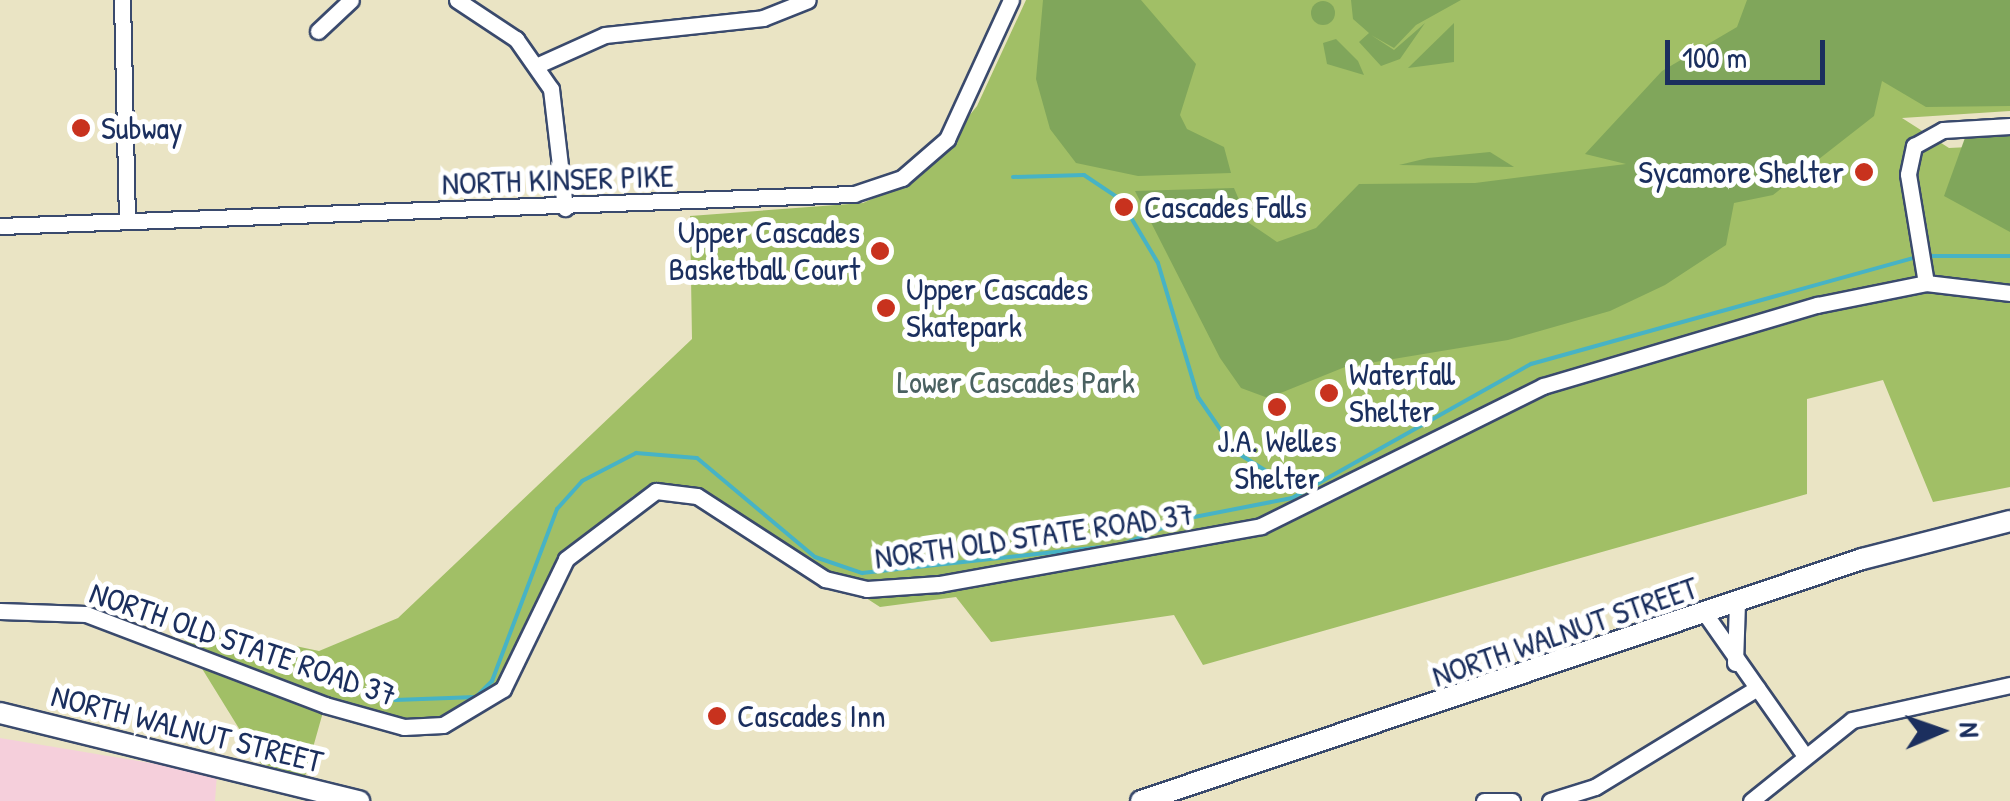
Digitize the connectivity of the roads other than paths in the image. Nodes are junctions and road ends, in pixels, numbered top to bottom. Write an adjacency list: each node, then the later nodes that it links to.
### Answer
1 (122, 0): 10 (street)
2 (350, 0): 6 (street)
3 (457, 0): 7 (street)
4 (808, 0): 7 (street)
5 (1011, 0): 9 (street, NORTH KINSER PIKE)
6 (318, 31)
7 (538, 66): 9 (street)
8 (2010, 126): 12 (street)
9 (565, 208): 10 (street, NORTH KINSER PIKE)
10 (128, 219): 11 (street, NORTH KINSER PIKE)
11 (0, 226)
12 (1926, 283): 13 (street, NORTH OLD STATE ROAD 37); 16 (street, NORTH OLD STATE ROAD 37)
13 (2010, 293)
14 (2010, 521): 15 (main road, NORTH WALNUT STREET)
15 (1737, 604): 17 (main road, NORTH WALNUT STREET); 18 (street)
16 (0, 611)
17 (1706, 615): 18 (street); 24 (main road, NORTH WALNUT STREET)
18 (1735, 663): 20 (street)
19 (2010, 685): 22 (street)
20 (1757, 688): 22 (street); 27 (street)
21 (0, 713): 23 (main road, NORTH WALNUT STREET)
22 (1804, 756): 28 (street)
23 (359, 801)
24 (1141, 801)
25 (1484, 801): 26 (street)
26 (1512, 801)
27 (1550, 801)
28 (1751, 801)

